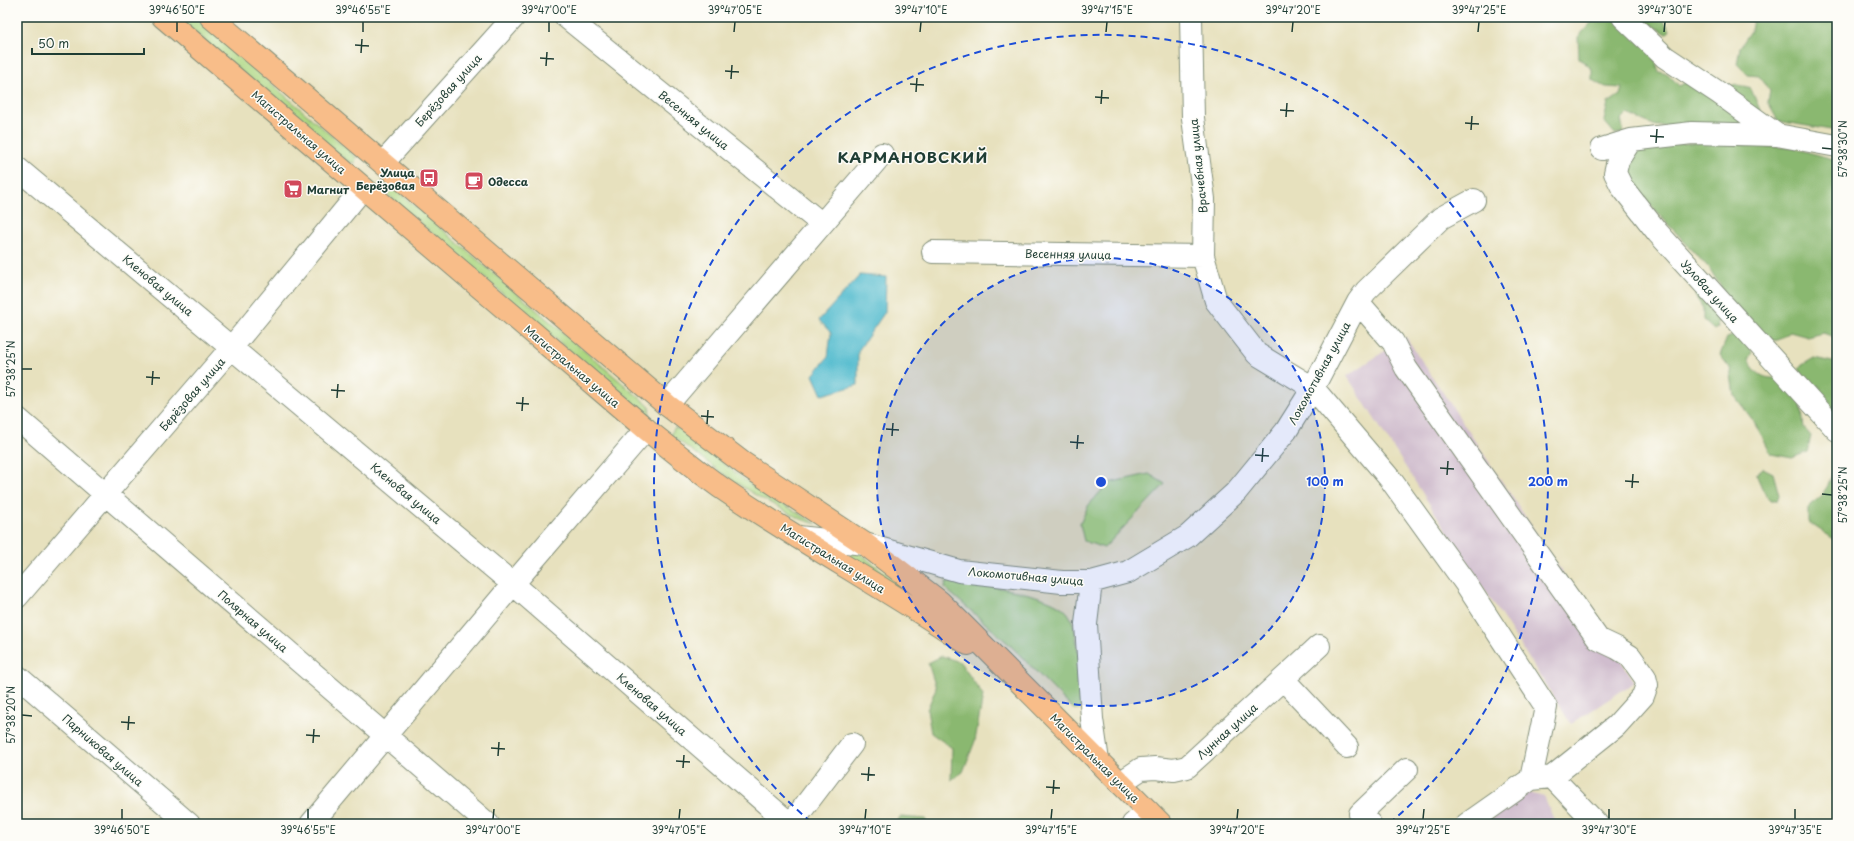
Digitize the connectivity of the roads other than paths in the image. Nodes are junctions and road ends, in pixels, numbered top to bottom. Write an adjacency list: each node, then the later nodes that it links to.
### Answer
1 (163, 17): 14 (main road, Магистральная улица)
2 (211, 17): 12 (main road, Магистральная улица)
3 (514, 17): 12 (street, Берёзовая улица)
4 (566, 17): 16 (street, Весенняя улица)
5 (1191, 17): 18 (street, Врачебная улица)
6 (1622, 17): 7 (street)
7 (1777, 135): 8 (street); 9 (street)
8 (1631, 140): 10 (street); 25 (street, Узловая улица)
9 (1837, 146)
10 (1602, 149)
11 (882, 154): 16 (street)
12 (382, 163): 14 (main road); 22 (main road, Магистральная улица)
13 (17, 168): 20 (street, Кленовая улица)
14 (363, 188): 20 (street, Берёзовая улица); 24 (main road, Магистральная улица)
15 (1474, 200): 19 (street, Локомотивная улица)
16 (822, 224): 22 (street)
17 (933, 252): 18 (street, Весенняя улица)
18 (1204, 256): 21 (street, Врачебная улица)
19 (1358, 302): 21 (street, Локомотивная улица); 41 (street)
20 (232, 347): 26 (street, Берёзовая улица); 30 (street, Кленовая улица)
21 (1313, 388): 29 (street, Локомотивная улица); 41 (street, Врачебная улица)
22 (667, 405): 24 (main road); 28 (main road, Магистральная улица)
23 (17, 418): 26 (street, Полярная улица)
24 (646, 429): 27 (main road, Магистральная улица); 30 (street)
25 (1837, 430)
26 (106, 494): 31 (street, Берёзовая улица); 36 (street, Полярная улица)
27 (798, 537): 28 (street, Локомотивная улица); 33 (main road, Магистральная улица)
28 (865, 544): 29 (street, Локомотивная улица); 33 (main road, Магистральная улица)
29 (1091, 582): 39 (street)
30 (513, 584): 36 (street); 47 (street, Кленовая улица)
31 (17, 597)
32 (1319, 646): 35 (street, Лунная улица)
33 (1012, 674): 39 (main road, Магистральная улица)
34 (17, 676): 44 (street, Парниковая улица)
35 (1283, 679): 38 (street); 42 (street, Лунная улица)
36 (386, 737): 45 (street); 46 (street, Полярная улица)
37 (852, 744): 47 (street)
38 (1347, 748)
39 (1098, 761): 42 (main road, Магистральная улица)
40 (1407, 769): 48 (street)
41 (1542, 778): 49 (street); 50 (street)
42 (1120, 783): 43 (main road, Магистральная улица)
43 (1147, 820)
44 (189, 824)
45 (311, 824)
46 (488, 824)
47 (790, 824)
48 (1370, 824)
49 (1467, 824)
50 (1597, 824)

